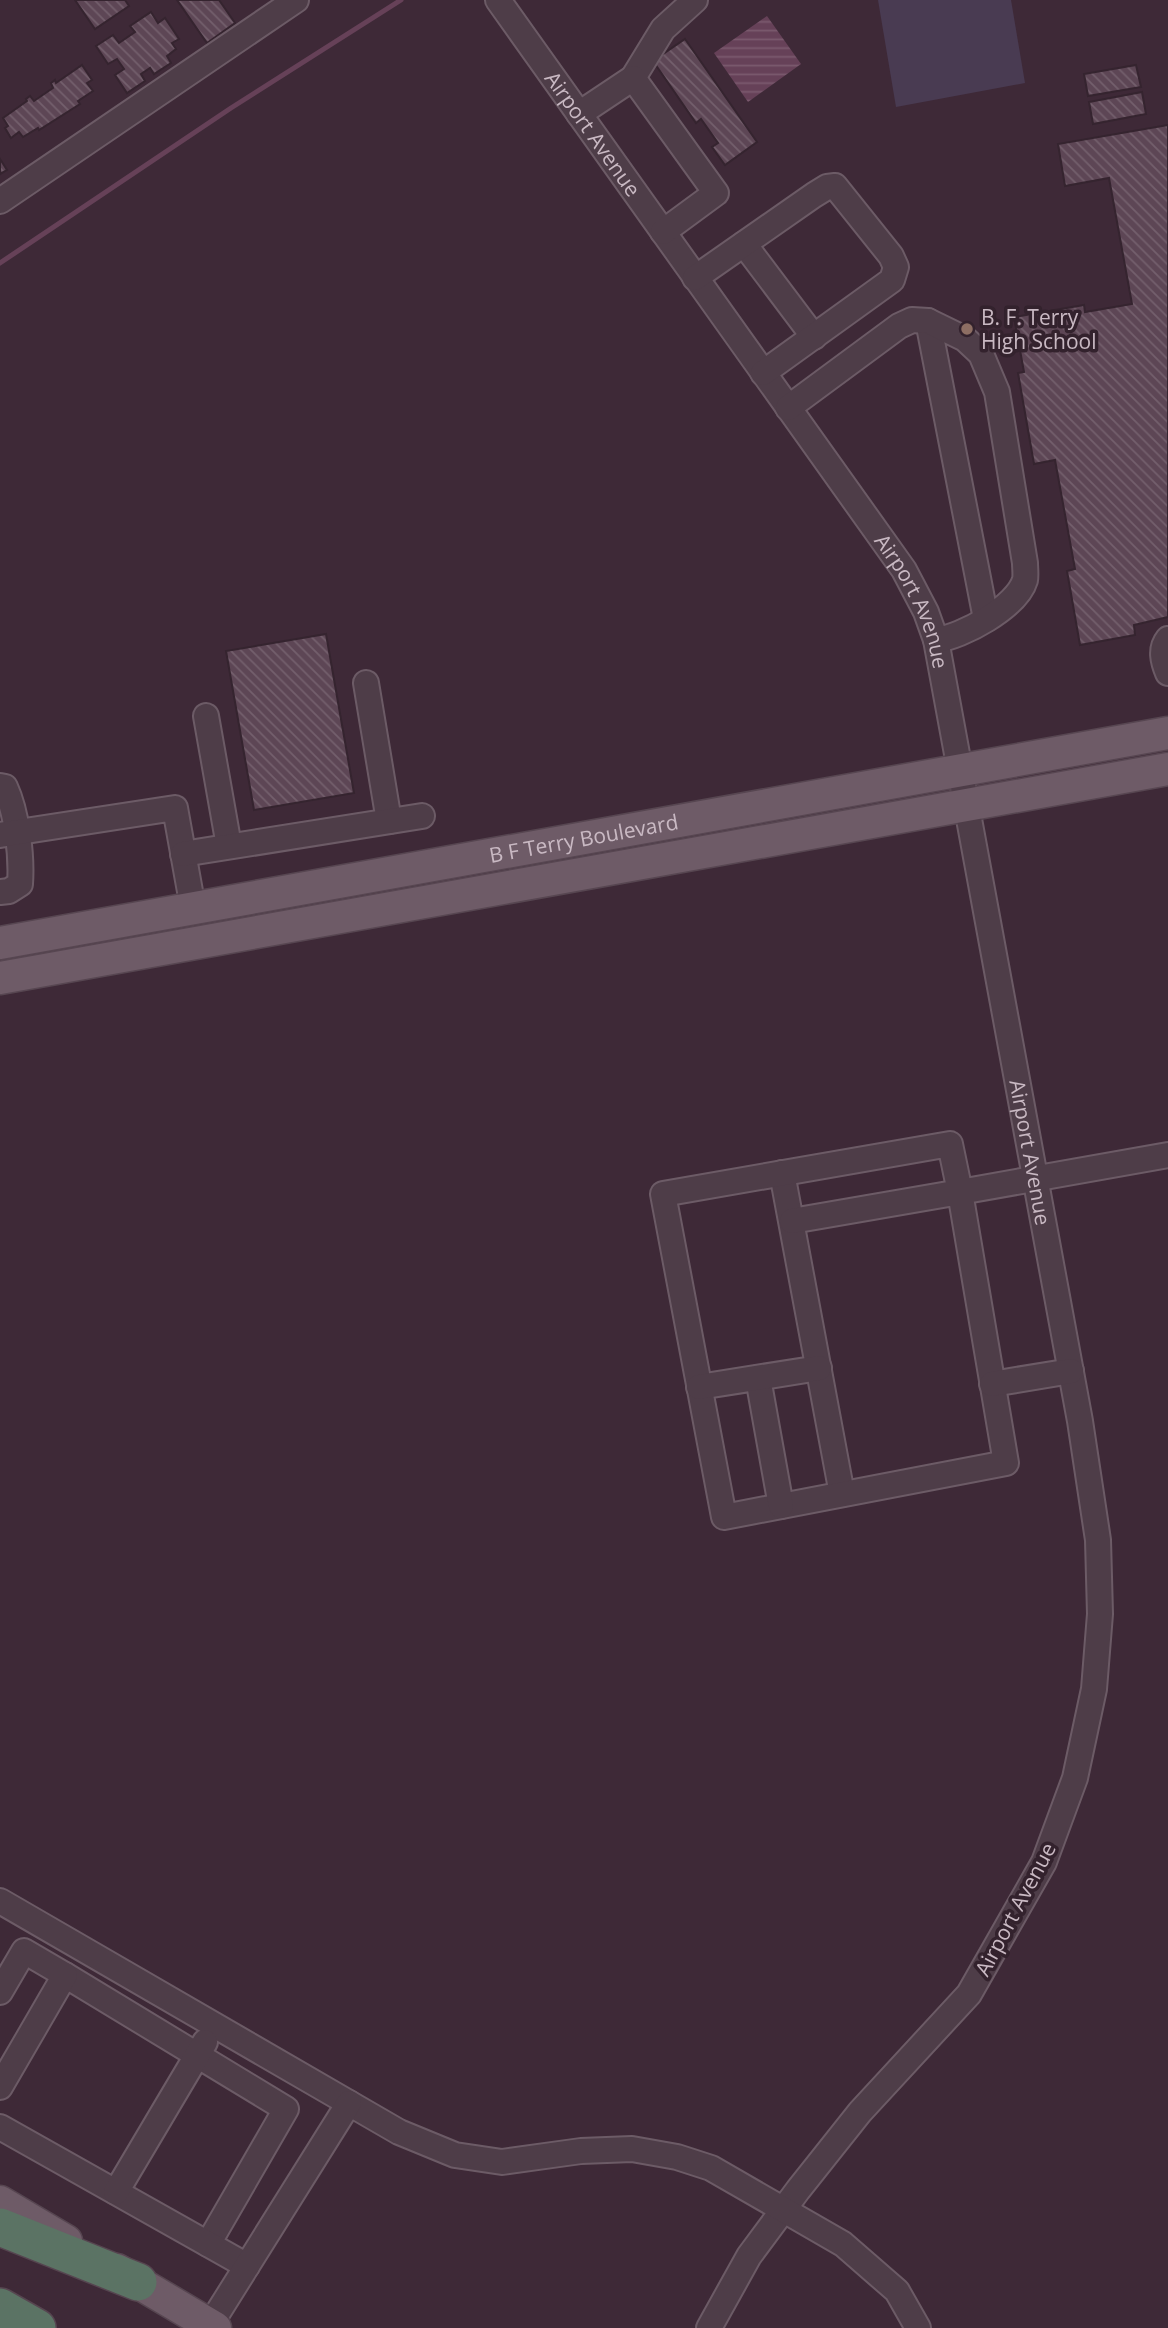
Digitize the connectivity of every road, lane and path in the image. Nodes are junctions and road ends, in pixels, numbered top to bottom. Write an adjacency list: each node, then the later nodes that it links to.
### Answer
1 (296, 0): 6 (street)
2 (498, 0): 5 (street, Airport Avenue)
3 (695, 0): 4 (street)
4 (633, 78): 5 (street); 7 (street)
5 (579, 114): 7 (street, Airport Avenue)
6 (0, 201)
7 (663, 232): 9 (street, Airport Avenue)
8 (744, 244): 9 (street); 11 (street); 11 (street)
9 (695, 278): 12 (street, Airport Avenue)
10 (928, 321): 13 (street); 14 (street); 14 (street)
11 (814, 337): 12 (street)
12 (763, 373): 13 (street, Airport Avenue)
13 (788, 408): 16 (street, Airport Avenue)
14 (986, 619): 16 (street)
15 (1168, 639): 17 (street)
16 (936, 640): 22 (street, Airport Avenue)
17 (1168, 673)
18 (366, 683): 26 (street)
19 (206, 716): 28 (street)
20 (1168, 733): 22 (main road, B F Terry Boulevard)
21 (1168, 769): 24 (main road, B F Terry Boulevard)
22 (962, 770): 24 (street, Airport Avenue); 31 (main road, B F Terry Boulevard)
23 (0, 786): 27 (street)
24 (968, 805): 33 (main road, B F Terry Boulevard); 36 (street, Airport Avenue)
25 (422, 816): 26 (street)
26 (389, 821): 28 (street)
27 (8, 833): 29 (street); 30 (street)
28 (229, 846): 29 (street)
29 (183, 854): 31 (street)
30 (0, 892)
31 (193, 908): 32 (main road, B F Terry Boulevard)
32 (0, 943)
33 (0, 978)
34 (1168, 1155): 36 (street)
35 (782, 1173): 37 (street); 38 (street); 43 (street)
36 (1036, 1178): 37 (street); 40 (street, Airport Avenue)
37 (960, 1192): 38 (street); 42 (street)
38 (792, 1222): 39 (street)
39 (819, 1368): 41 (street); 44 (street)
40 (1071, 1371): 42 (street); 56 (street, Airport Avenue)
41 (758, 1378): 43 (street); 45 (street)
42 (992, 1384): 44 (street)
43 (699, 1387): 45 (street)
44 (842, 1494): 45 (street)
45 (781, 1506)
46 (3, 1909): 49 (street)
47 (65, 1975): 48 (street); 50 (street); 51 (street)
48 (0, 1992)
49 (214, 2025): 50 (street); 52 (street)
50 (198, 2054): 54 (street); 58 (street)
51 (0, 2087)
52 (349, 2103): 56 (street); 59 (street)
53 (0, 2127): 54 (street)
54 (116, 2192): 58 (street)
55 (0, 2202): 60 (main road)
56 (784, 2208): 64 (street, Airport Avenue); 65 (street)
57 (0, 2227): 60 (highway)
58 (208, 2244): 59 (street)
59 (247, 2266): 62 (street)
60 (138, 2282): 62 (main road)
61 (0, 2307): 63 (highway)
62 (213, 2326)
63 (37, 2328)
64 (709, 2328)
65 (918, 2328)

